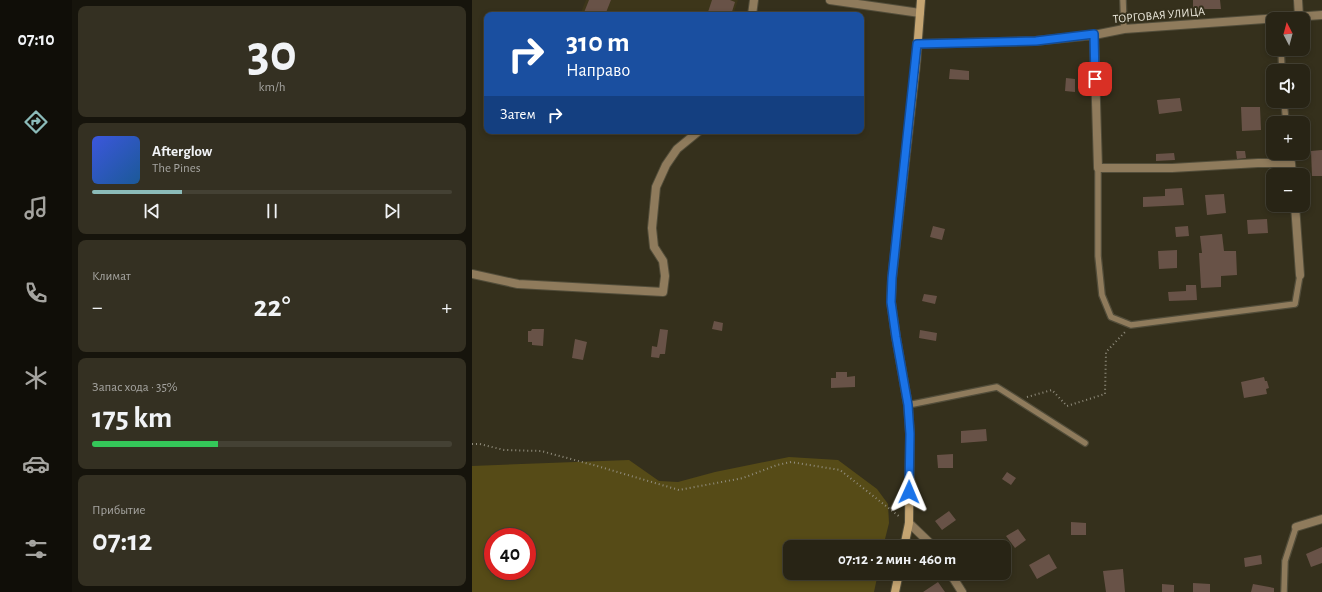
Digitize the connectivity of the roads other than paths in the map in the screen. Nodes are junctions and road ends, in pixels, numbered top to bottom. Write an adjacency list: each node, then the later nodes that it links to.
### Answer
1 (754, 0): 6 (street)
2 (830, 0): 8 (street)
3 (921, 0): 8 (street)
4 (1123, 0): 12 (lane)
5 (1298, 0): 7 (street)
6 (752, 12)
7 (1299, 12)
8 (920, 13): 14 (street)
9 (1322, 15): 10 (street, ТОРГОВАЯ УЛИЦА)
10 (1310, 16)
11 (1266, 20): 12 (street, ТОРГОВАЯ УЛИЦА)
12 (1124, 29): 13 (street, ТОРГОВАЯ УЛИЦА)
13 (1094, 34): 14 (street, ТОРГОВАЯ УЛИЦА); 16 (street)
14 (917, 44): 21 (street)
15 (695, 134): 19 (street)
16 (1098, 168): 17 (street); 20 (lane)
17 (1291, 168)
18 (1296, 212): 20 (street)
19 (472, 274)
20 (1300, 275)
21 (908, 405): 22 (lane); 24 (street)
22 (1085, 443)
23 (1322, 519): 25 (street)
24 (909, 523): 26 (street); 27 (street)
25 (1296, 527): 32 (lane)
26 (905, 540)
27 (927, 540)
28 (898, 580): 30 (street)
29 (954, 580): 31 (street)
30 (895, 592)
31 (962, 592)
32 (1284, 592)

